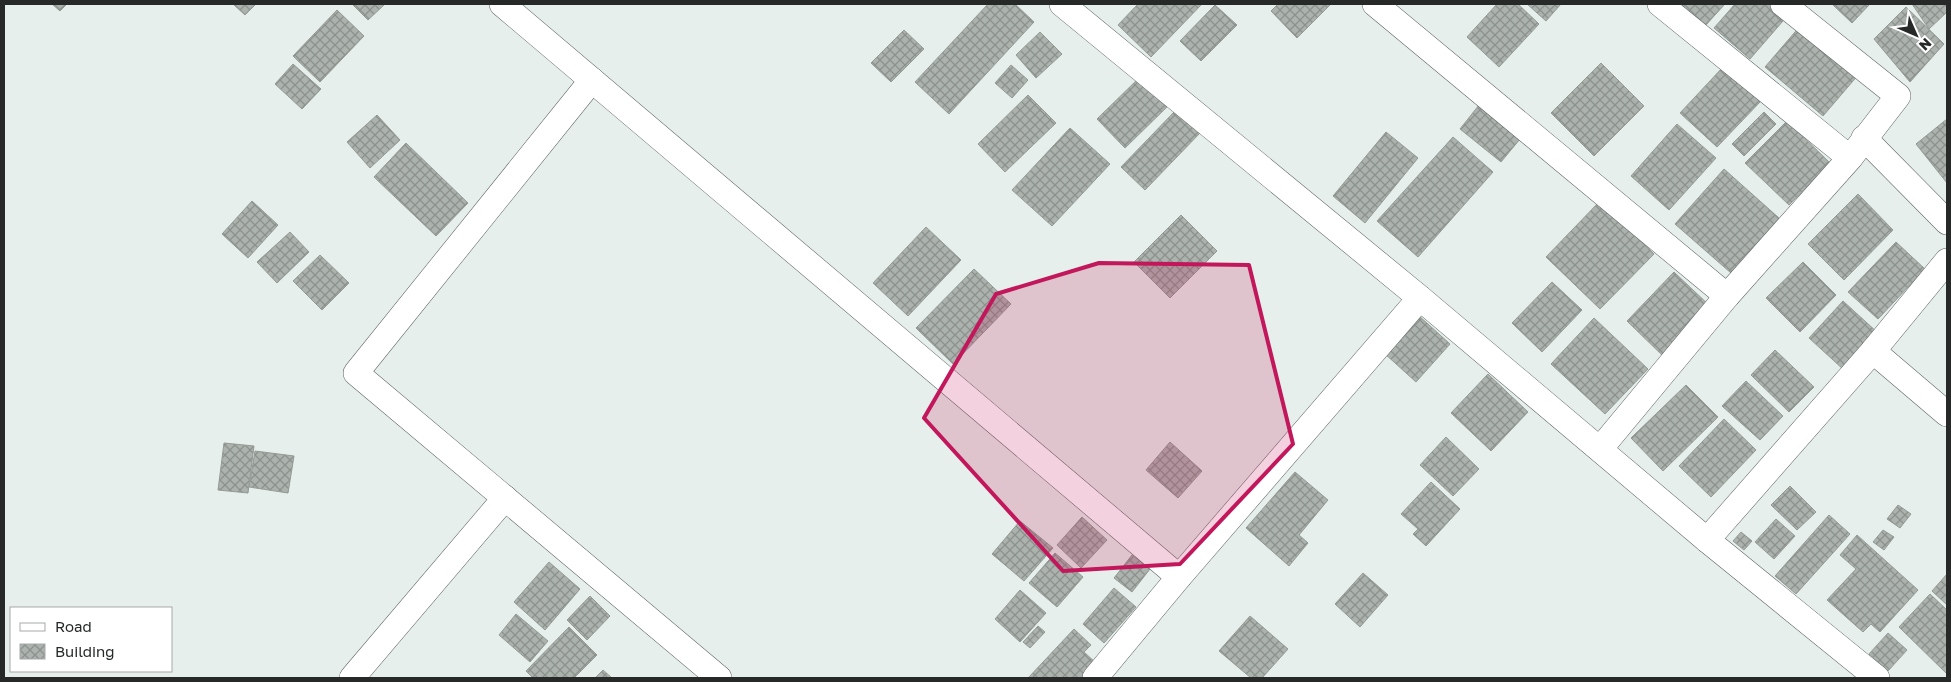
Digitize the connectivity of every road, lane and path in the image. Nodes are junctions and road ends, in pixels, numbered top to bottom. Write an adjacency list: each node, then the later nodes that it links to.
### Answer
1 (502, 4): 6 (street)
2 (1062, 4): 12 (street)
3 (1375, 4): 11 (street)
4 (1660, 4): 8 (street)
5 (1783, 4): 7 (street)
6 (592, 80): 16 (street); 18 (street)
7 (1864, 138): 8 (street); 9 (street)
8 (1850, 158): 11 (street)
9 (1947, 222)
10 (1947, 261): 13 (street)
11 (1727, 296): 15 (street)
12 (1420, 298): 15 (street); 18 (street)
13 (1873, 351): 14 (street); 17 (street)
14 (1947, 414)
15 (1600, 449): 17 (street)
16 (505, 498): 19 (street); 20 (street)
17 (1707, 540): 22 (street)
18 (1180, 577): 21 (street)
19 (352, 678)
20 (719, 678)
21 (1095, 678)
22 (1877, 678)

